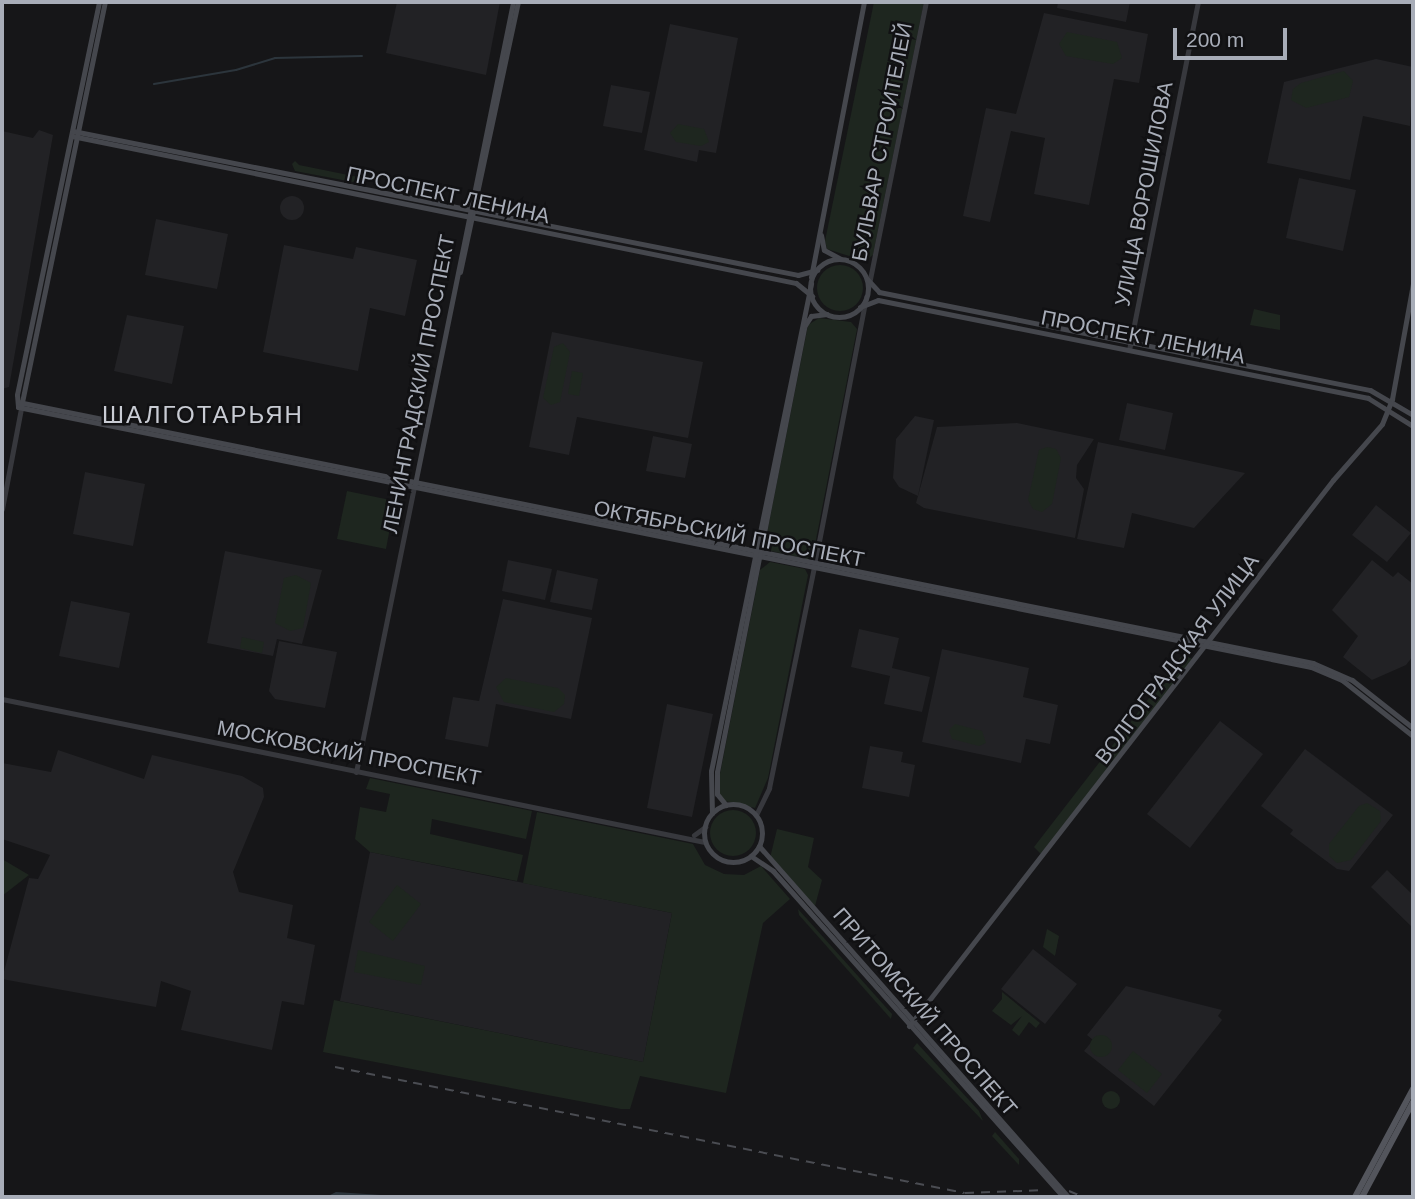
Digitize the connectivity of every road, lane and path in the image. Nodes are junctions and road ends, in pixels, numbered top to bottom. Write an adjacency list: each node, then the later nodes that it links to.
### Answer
1 (99, 2): 8 (main road)
2 (105, 2): 8 (main road)
3 (513, 2): 9 (main road, ЛЕНИНГРАДСКИЙ ПРОСПЕКТ)
4 (518, 2): 9 (main road, ЛЕНИНГРАДСКИЙ ПРОСПЕКТ)
5 (865, 2): 10 (main road, БУЛЬВАР СТРОИТЕЛЕЙ); 11 (main road, БУЛЬВАР СТРОИТЕЛЕЙ)
6 (926, 2): 12 (street, БУЛЬВАР СТРОИТЕЛЕЙ)
7 (1198, 2): 18 (street, УЛИЦА ВОРОШИЛОВА)
8 (75, 134): 9 (main road, ПРОСПЕКТ ЛЕНИНА); 21 (main road)
9 (472, 212): 11 (main road, ПРОСПЕКТ ЛЕНИНА); 14 (main road, ПРОСПЕКТ ЛЕНИНА); 25 (main road, ЛЕНИНГРАДСКИЙ ПРОСПЕКТ)
10 (841, 259): 11 (main road); 12 (main road)
11 (811, 279): 14 (main road, БУЛЬВАР СТРОИТЕЛЕЙ); 15 (main road)
12 (868, 284): 16 (main road); 18 (main road, ПРОСПЕКТ ЛЕНИНА)
13 (1413, 284): 20 (main road, ВОЛГОГРАДСКАЯ УЛИЦА)
14 (808, 289): 15 (main road); 27 (main road, БУЛЬВАР СТРОИТЕЛЕЙ)
15 (812, 296): 17 (main road)
16 (864, 302): 17 (main road); 19 (main road, ПРОСПЕКТ ЛЕНИНА); 28 (street)
17 (827, 314): 27 (main road, БУЛЬВАР СТРОИТЕЛЕЙ)
18 (1131, 342): 19 (street, УЛИЦА ВОРОШИЛОВА); 20 (main road, ПРОСПЕКТ ЛЕНИНА)
19 (1129, 350): 22 (main road, ПРОСПЕКТ ЛЕНИНА)
20 (1392, 399): 22 (main road, ВОЛГОГРАДСКАЯ УЛИЦА); 23 (main road, ПРОСПЕКТ ЛЕНИНА)
21 (20, 405): 25 (main road, ОКТЯБРЬСКИЙ ПРОСПЕКТ); 26 (street)
22 (1389, 408): 24 (main road, ПРОСПЕКТ ЛЕНИНА); 29 (main road, ВОЛГОГРАДСКАЯ УЛИЦА)
23 (1413, 415)
24 (1413, 426)
25 (415, 484): 27 (main road, ОКТЯБРЬСКИЙ ПРОСПЕКТ); 33 (street, ЛЕНИНГРАДСКИЙ ПРОСПЕКТ)
26 (2, 509)
27 (757, 553): 28 (main road, ОКТЯБРЬСКИЙ ПРОСПЕКТ); 34 (main road, БУЛЬВАР СТРОИТЕЛЕЙ); 35 (main road, БУЛЬВАР СТРОИТЕЛЕЙ)
28 (814, 565): 29 (main road, ОКТЯБРЬСКИЙ ПРОСПЕКТ); 36 (street)
29 (1209, 643): 31 (main road, ОКТЯБРЬСКИЙ ПРОСПЕКТ); 32 (main road, ОКТЯБРЬСКИЙ ПРОСПЕКТ); 42 (main road, ВОЛГОГРАДСКАЯ УЛИЦА)
30 (2, 699): 33 (street, МОСКОВСКИЙ ПРОСПЕКТ)
31 (1413, 728)
32 (1413, 736)
33 (356, 772): 38 (street, МОСКОВСКИЙ ПРОСПЕКТ)
34 (726, 805): 35 (main road); 36 (main road)
35 (712, 813): 37 (main road)
36 (756, 816): 40 (main road)
37 (705, 827): 38 (street); 39 (main road)
38 (691, 836): 39 (street, МОСКОВСКИЙ ПРОСПЕКТ)
39 (705, 842): 41 (main road)
40 (759, 846): 41 (main road); 42 (main road, ПРИТОМСКИЙ ПРОСПЕКТ)
41 (751, 856): 42 (main road, ПРИТОМСКИЙ ПРОСПЕКТ)
42 (912, 1024): 45 (main road, ПРИТОМСКИЙ ПРОСПЕКТ)
43 (1413, 1089): 46 (main road)
44 (1413, 1102): 47 (main road)
45 (1065, 1197)
46 (1355, 1197)
47 (1362, 1197)

